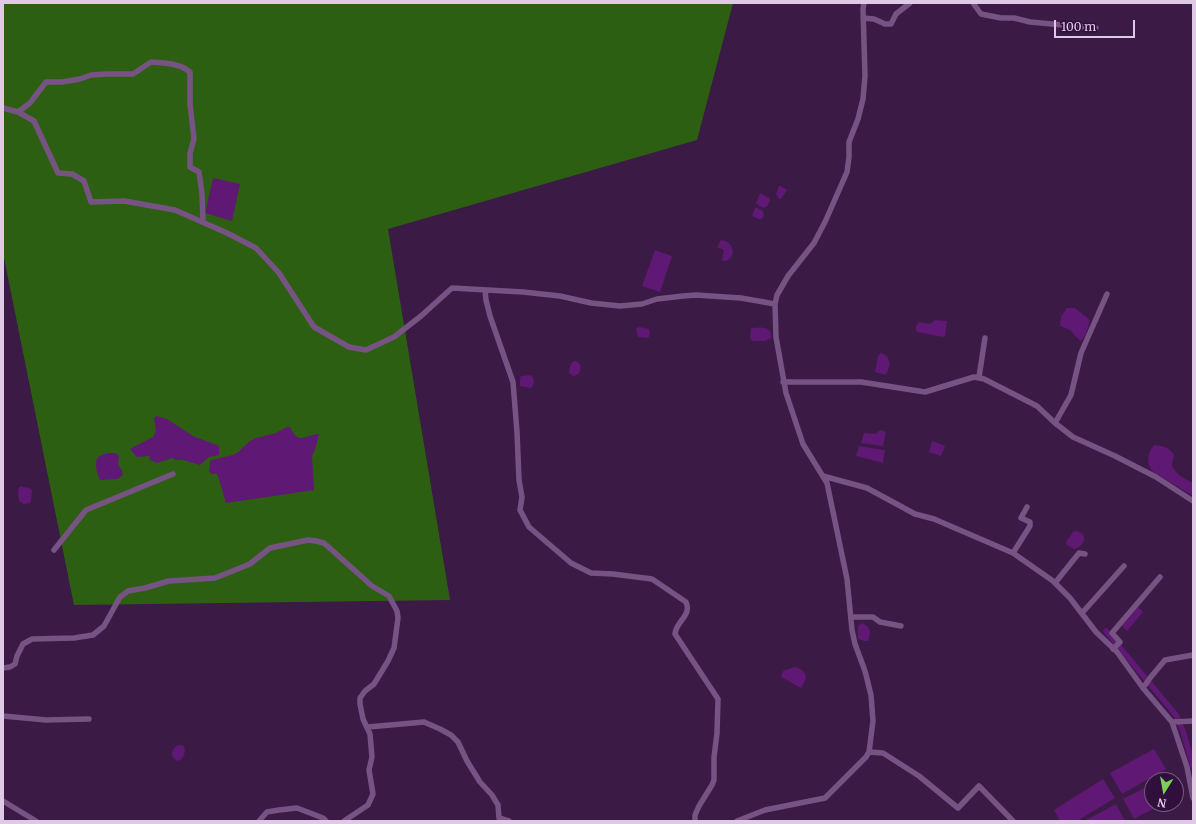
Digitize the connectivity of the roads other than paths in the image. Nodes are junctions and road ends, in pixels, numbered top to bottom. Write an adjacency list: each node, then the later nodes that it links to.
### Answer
1 (864, 3): 4 (street)
2 (910, 3): 4 (street)
3 (973, 3): 5 (street)
4 (864, 18): 11 (street)
5 (1096, 28)
6 (3, 108): 7 (street)
7 (18, 112): 8 (street); 8 (street)
8 (203, 222): 9 (street)
9 (485, 290): 11 (street); 47 (street)
10 (1107, 294): 15 (street)
11 (775, 304): 14 (street)
12 (985, 338): 13 (street)
13 (979, 377): 14 (street); 15 (street)
14 (783, 382): 17 (street)
15 (1055, 423): 18 (street)
16 (173, 474): 20 (street)
17 (823, 476): 21 (street); 27 (street)
18 (1193, 501)
19 (1027, 507): 21 (street)
20 (54, 550)
21 (1013, 552): 25 (street)
22 (1085, 554): 25 (street)
23 (1124, 566): 26 (street)
24 (1160, 577): 29 (street)
25 (1055, 583): 26 (street)
26 (1082, 613): 29 (street)
27 (851, 616): 28 (street); 38 (street)
28 (901, 626)
29 (1113, 649): 32 (street)
30 (1193, 655): 32 (street)
31 (3, 668): 37 (street)
32 (1144, 688): 36 (street)
33 (3, 716): 34 (street)
34 (89, 719)
35 (1193, 721): 36 (street)
36 (1172, 722): 39 (street)
37 (368, 727): 41 (street); 45 (street)
38 (869, 752): 48 (street); 49 (street)
39 (1193, 798)
40 (3, 801): 42 (street)
41 (498, 820): 46 (street)
42 (36, 821)
43 (259, 821): 44 (street)
44 (326, 821)
45 (344, 821)
46 (509, 821)
47 (695, 821)
48 (737, 821)
49 (1013, 821)

